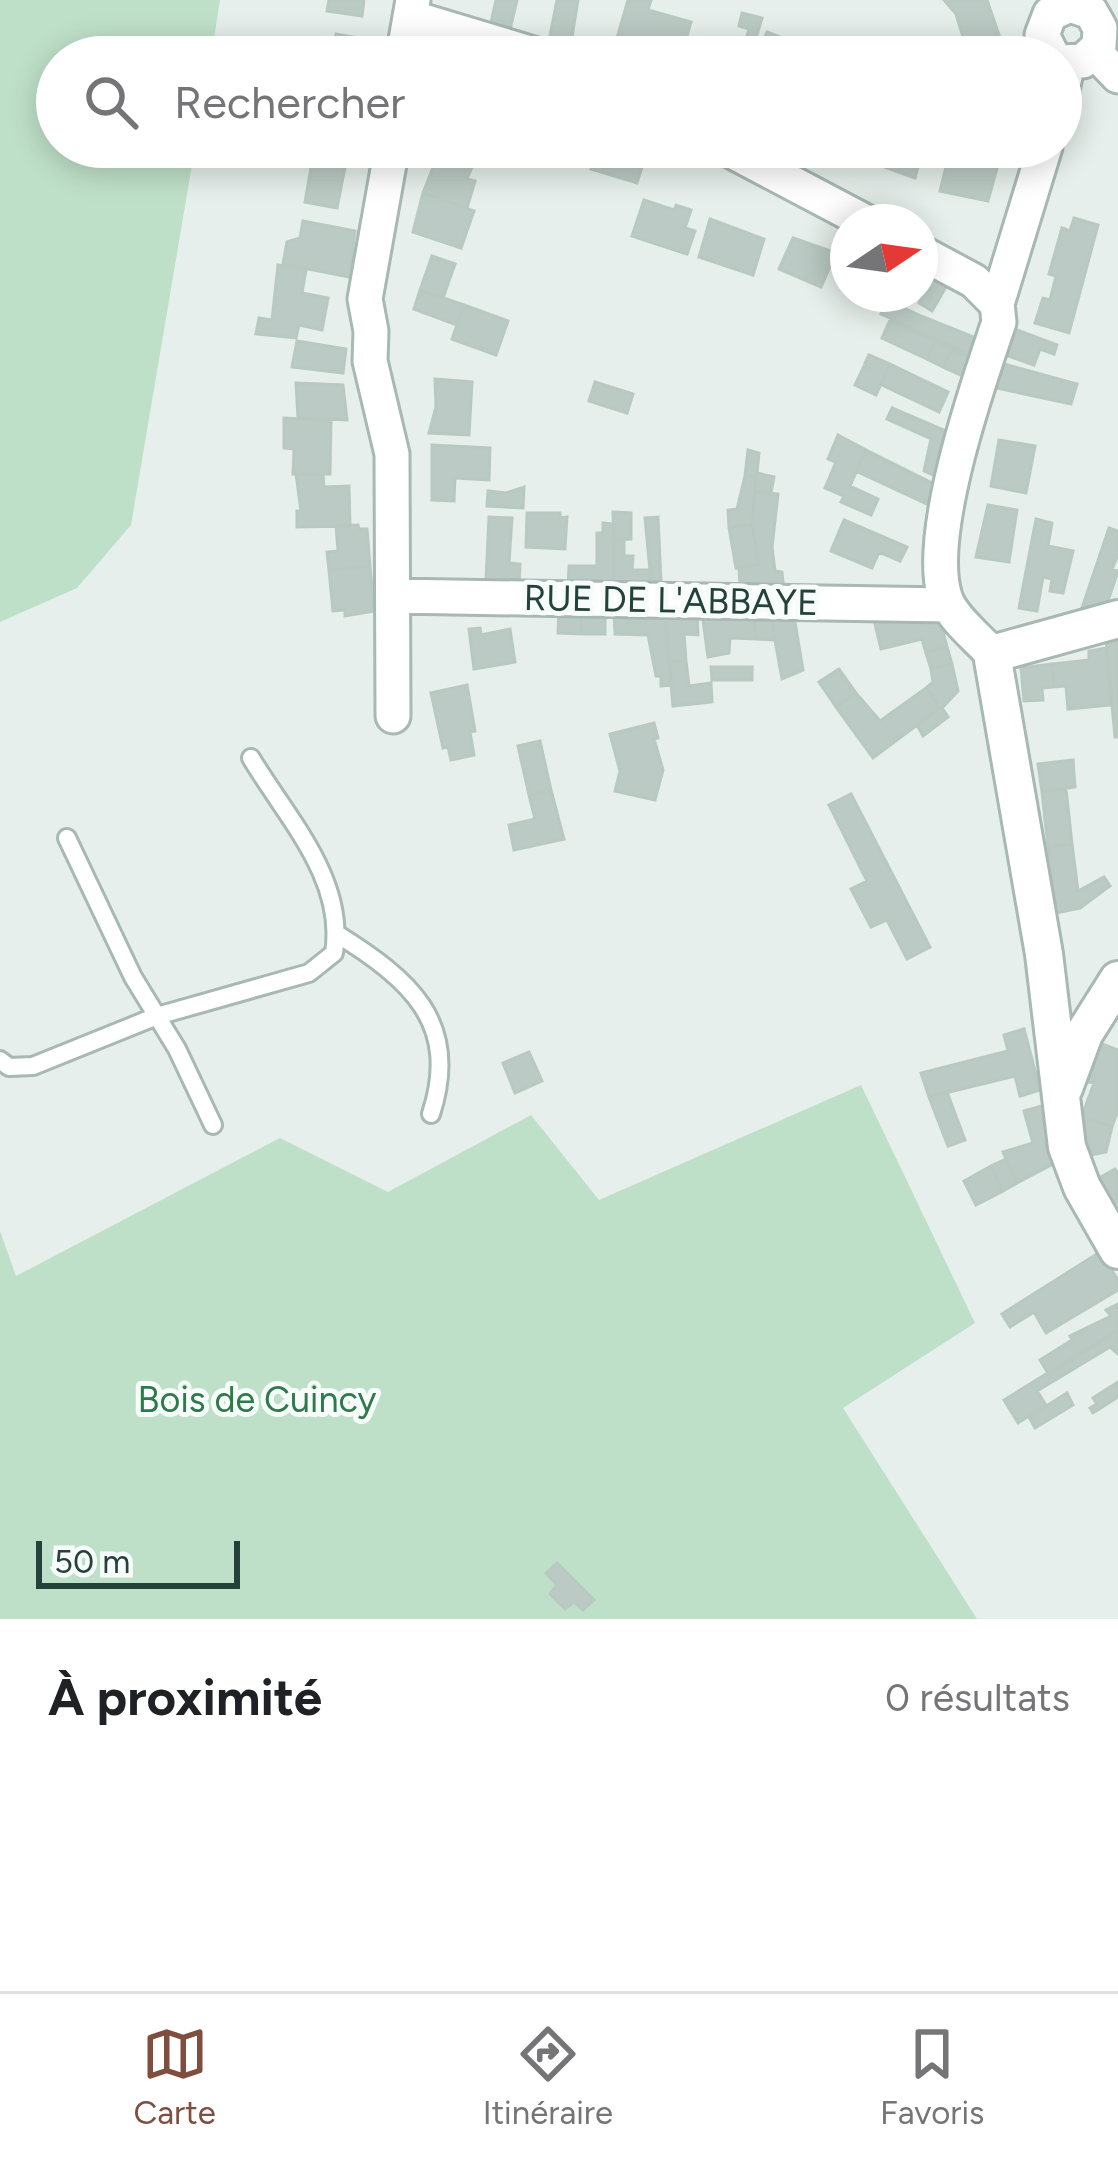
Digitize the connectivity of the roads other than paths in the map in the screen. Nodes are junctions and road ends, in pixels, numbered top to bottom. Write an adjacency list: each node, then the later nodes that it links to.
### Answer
1 (1052, 5): 4 (street); 5 (street)
2 (411, 8): 3 (street)
3 (487, 36)
4 (1044, 36)
5 (1082, 36)
6 (388, 168): 12 (street)
7 (764, 168): 9 (street)
8 (1039, 168): 11 (street)
9 (832, 204)
10 (938, 262): 11 (street)
11 (997, 304): 13 (street)
12 (394, 596): 13 (street, RUE DE L'ABBAYE); 16 (street)
13 (947, 605): 15 (street)
14 (1118, 619): 15 (street)
15 (992, 654): 20 (street)
16 (393, 716)
17 (251, 758): 19 (lane)
18 (67, 838): 22 (lane)
19 (337, 934): 22 (lane); 26 (lane)
20 (1046, 971): 23 (street); 25 (street)
21 (1118, 980): 23 (street)
22 (157, 1016): 24 (lane); 27 (lane)
23 (1094, 1016): 25 (street)
24 (0, 1060)
25 (1062, 1097): 28 (street)
26 (431, 1114)
27 (213, 1125)
28 (1118, 1250)

